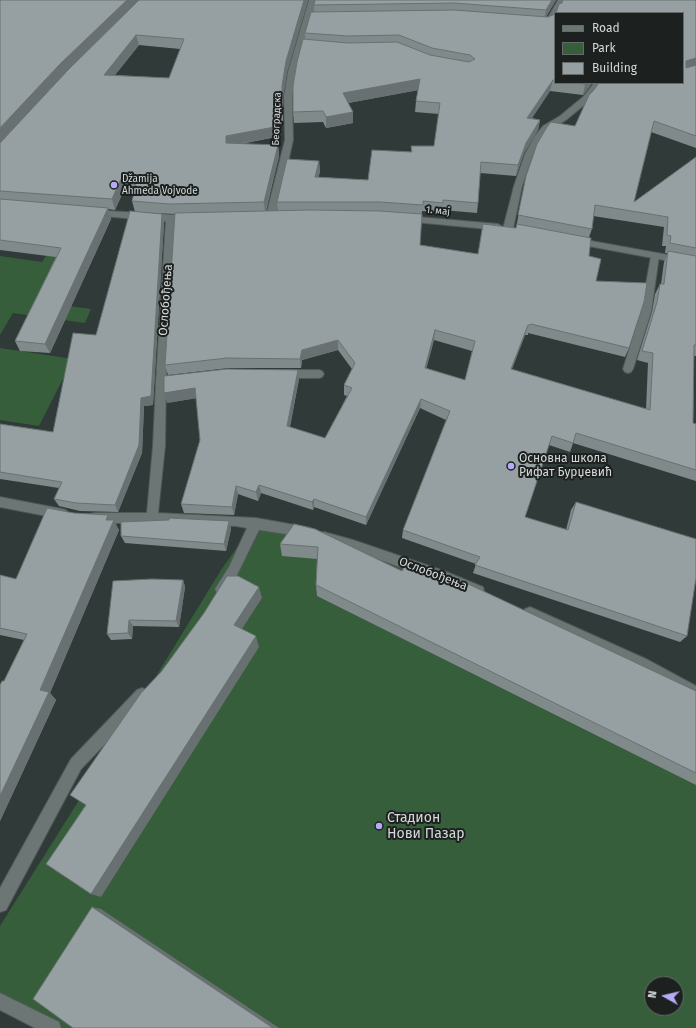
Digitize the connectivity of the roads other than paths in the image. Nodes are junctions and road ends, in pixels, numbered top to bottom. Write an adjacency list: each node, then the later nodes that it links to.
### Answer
1 (313, 0): 8 (street, Београдска)
2 (562, 0): 3 (street)
3 (555, 12)
4 (554, 14): 5 (street)
5 (537, 24)
6 (597, 84): 12 (street)
7 (85, 212): 10 (street)
8 (283, 216)
9 (202, 218): 10 (street)
10 (171, 219): 21 (street, Ослобођења)
11 (395, 219): 12 (street, 1. мај)
12 (508, 228): 13 (street, 1. мај)
13 (519, 230)
14 (569, 240): 15 (street)
15 (655, 256): 16 (street); 17 (lane)
16 (696, 263)
17 (628, 369)
18 (272, 374): 19 (lane)
19 (319, 374)
20 (0, 502): 21 (street, Ослобођења)
21 (152, 518): 22 (street, Ослобођења)
22 (256, 523): 23 (street, Ослобођења); 24 (street)
23 (488, 595)
24 (214, 601)
25 (516, 608): 27 (street)
26 (150, 687): 28 (street)
27 (696, 693)
28 (0, 904)
29 (0, 1002): 30 (street)
30 (53, 1028)

